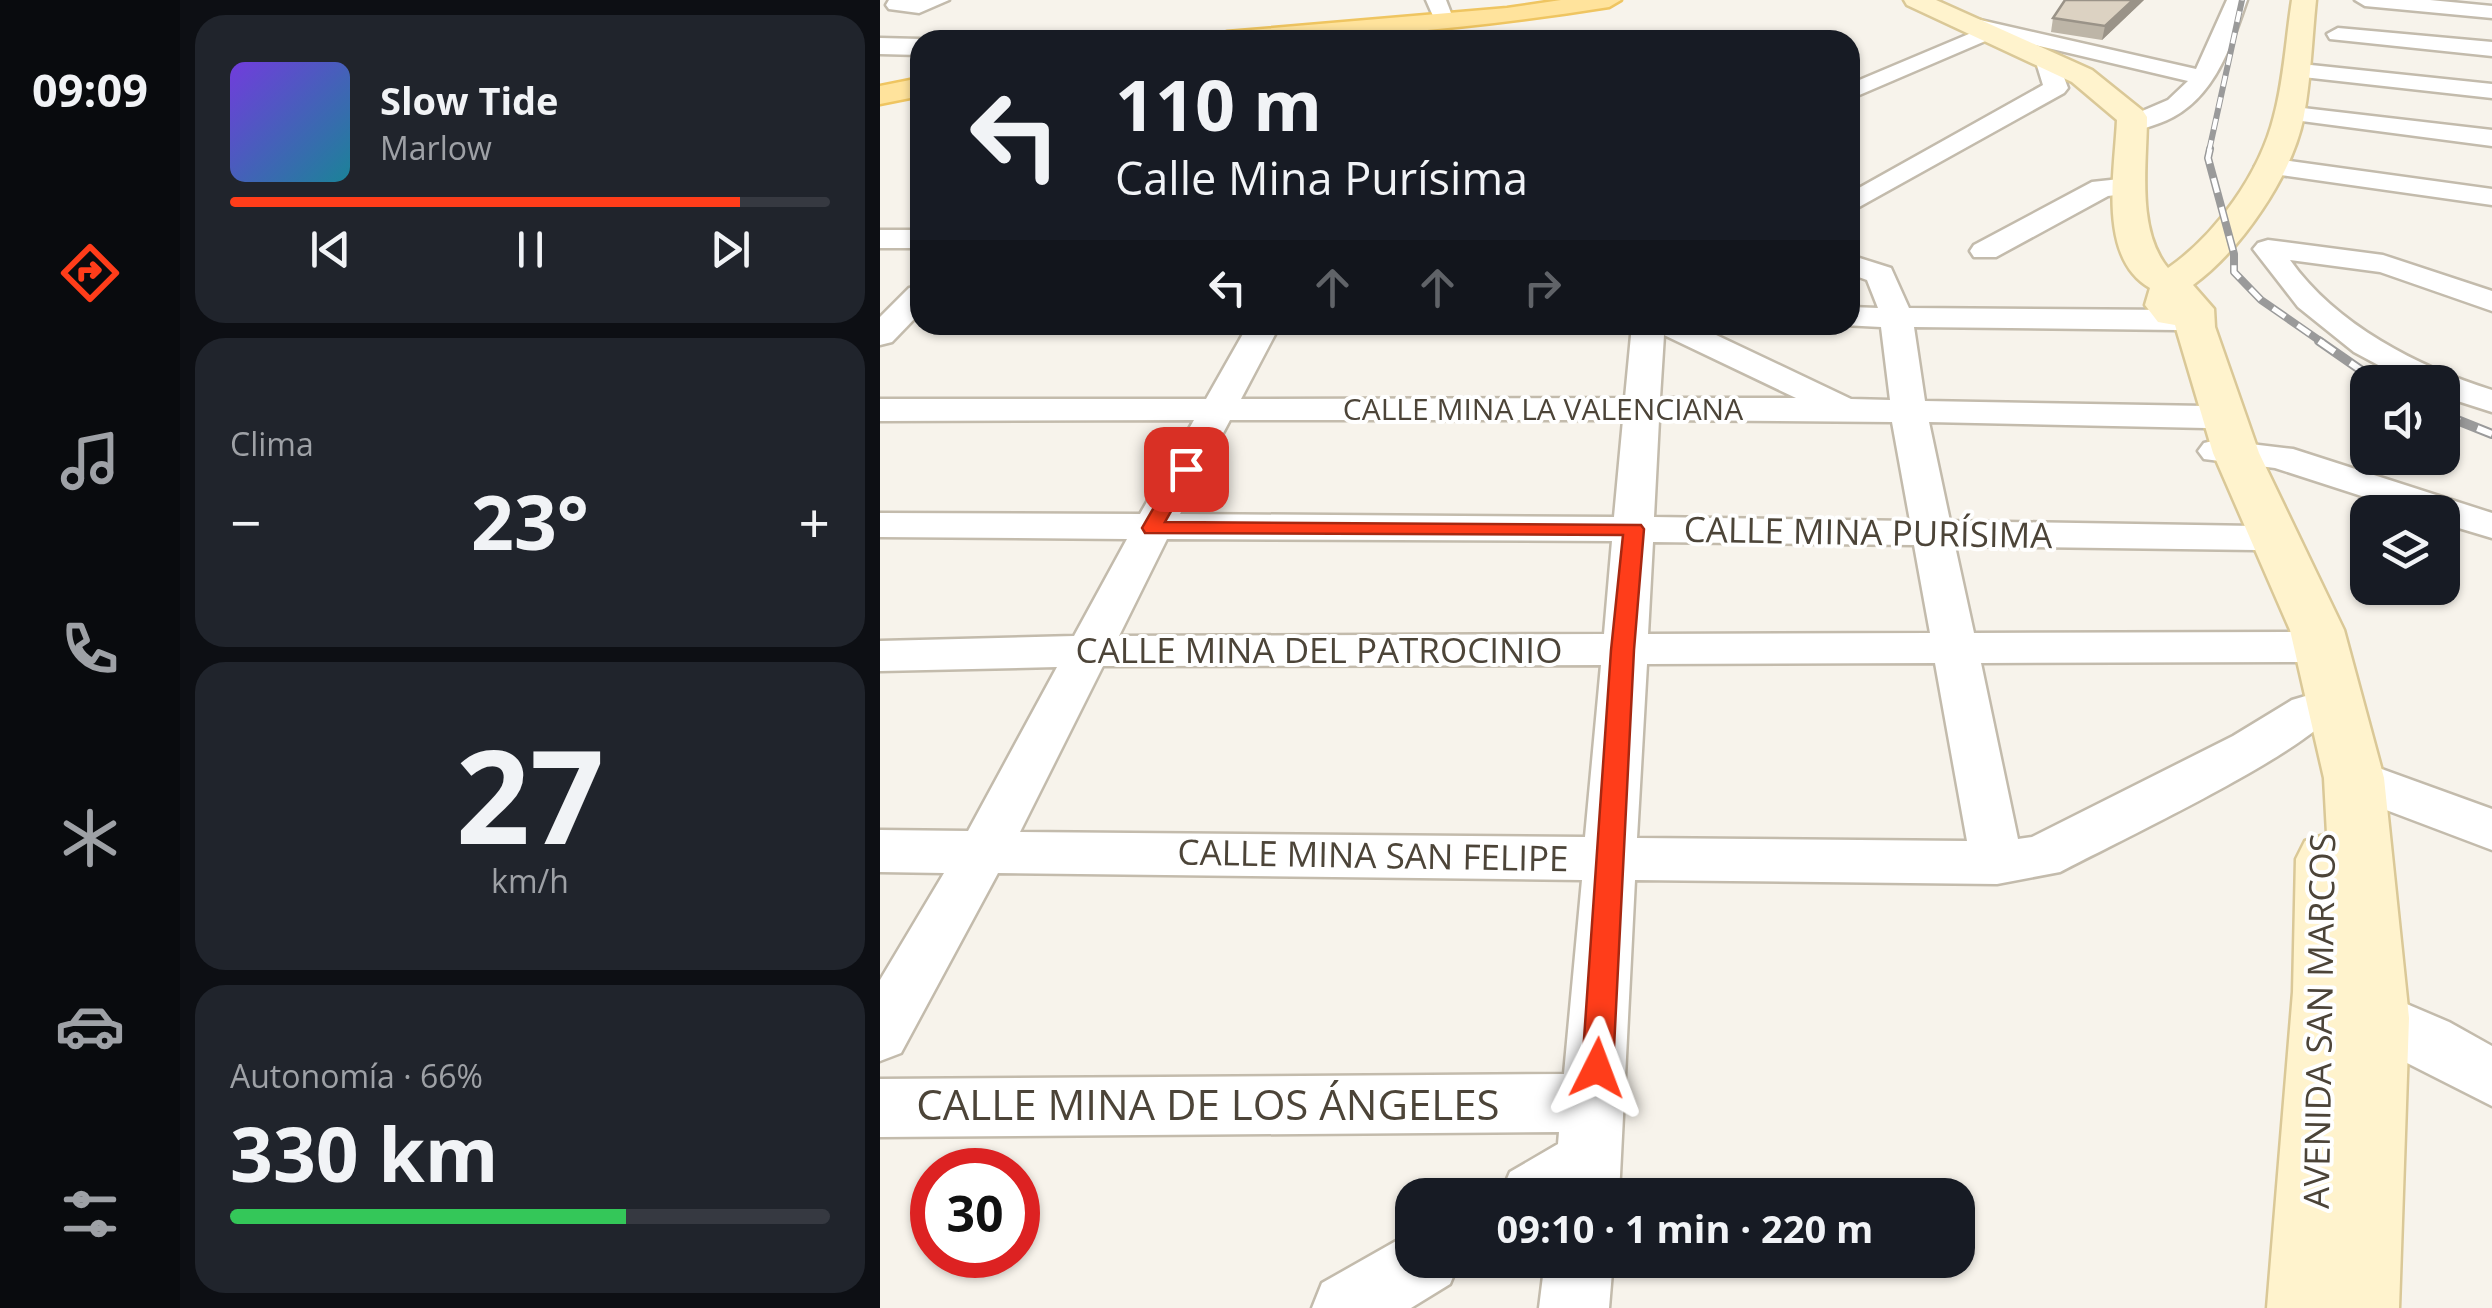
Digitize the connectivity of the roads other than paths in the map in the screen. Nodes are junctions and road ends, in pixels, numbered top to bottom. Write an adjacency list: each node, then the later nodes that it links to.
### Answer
1 (940, 0): 8 (street)
2 (1916, 0): 11 (main road)
3 (2236, 0): 22 (street)
4 (2304, 0): 31 (main road)
5 (2316, 0): 19 (main road)
6 (2365, 0): 10 (street)
7 (1617, 4): 9 (main road); 13 (main road)
8 (893, 8)
9 (1440, 11): 12 (main road)
10 (2492, 12)
11 (1958, 21): 14 (main road); 22 (street)
12 (1300, 30)
13 (1464, 30)
14 (1988, 34): 20 (main road); 25 (street)
15 (2338, 34): 18 (street)
16 (880, 46): 17 (street)
17 (910, 47)
18 (2492, 48)
19 (2310, 72): 26 (street); 28 (main road)
20 (2051, 73): 29 (main road); 33 (street)
21 (910, 77): 23 (main road)
22 (2204, 78): 29 (street)
23 (880, 83)
24 (910, 88): 27 (main road)
25 (1860, 88)
26 (2492, 90)
27 (880, 95)
28 (2303, 115): 30 (street); 31 (main road)
29 (2135, 124): 32 (main road, AVENIDA SAN MARCOS)
30 (2492, 138)
31 (2274, 167): 34 (street); 40 (main road)
32 (2129, 186): 37 (street); 40 (main road, AVENIDA SAN MARCOS)
33 (1860, 197)
34 (2485, 198)
35 (880, 239): 36 (street)
36 (910, 239)
37 (1984, 251)
38 (1860, 267): 41 (street)
39 (2492, 302): 46 (street)
40 (2180, 304): 41 (street); 52 (main road, AVENIDA SAN MARCOS)
41 (1896, 314): 42 (street); 51 (street)
42 (1860, 316)
43 (1259, 335): 48 (street)
44 (1647, 335): 49 (street)
45 (1690, 335): 50 (street)
46 (2492, 401)
47 (880, 410): 48 (street, CALLE MINA LA VALENCIANA)
48 (1220, 410): 49 (street, CALLE MINA LA VALENCIANA); 55 (street)
49 (1641, 411): 50 (street, CALLE MINA LA VALENCIANA); 56 (street)
50 (1852, 411): 51 (street, CALLE MINA LA VALENCIANA)
51 (1909, 414): 52 (street, CALLE MINA LA VALENCIANA); 57 (street)
52 (2220, 440): 54 (street, CALLE MINA LA VALENCIANA); 58 (main road, AVENIDA SAN MARCOS); 65 (main road, AVENIDA SAN MARCOS)
53 (880, 526): 55 (street, CALLE MINA PURÍSIMA)
54 (2492, 526)
55 (1152, 528): 56 (street, CALLE MINA PURÍSIMA); 62 (street)
56 (1634, 529): 57 (street, CALLE MINA PURÍSIMA); 61 (street)
57 (1935, 534): 58 (street, CALLE MINA PURÍSIMA); 60 (street)
58 (2255, 538): 59 (main road, AVENIDA SAN MARCOS)
59 (2299, 647): 60 (street, CALLE MINA DEL PATROCINIO); 64 (main road, AVENIDA SAN MARCOS)
60 (1958, 648): 61 (street, CALLE MINA DEL PATROCINIO); 70 (street)
61 (1622, 650): 62 (street, CALLE MINA DEL PATROCINIO); 69 (street)
62 (1088, 651): 63 (street, CALLE MINA DEL PATROCINIO); 67 (street)
63 (880, 656)
64 (2310, 712): 70 (street, CALLE MINA SAN FELIPE); 71 (main road, AVENIDA SAN MARCOS)
65 (2354, 778): 66 (street); 71 (main road, AVENIDA SAN MARCOS)
66 (2492, 830)
67 (985, 849): 68 (street, CALLE MINA SAN FELIPE); 69 (street, CALLE MINA SAN FELIPE); 72 (street)
68 (880, 851)
69 (1610, 860): 70 (street, CALLE MINA SAN FELIPE); 75 (street)
70 (1997, 863)
71 (2350, 1005): 73 (street); 81 (main road, AVENIDA SAN MARCOS); 82 (main road, AVENIDA SAN MARCOS)
72 (880, 1034)
73 (2492, 1078)
74 (880, 1108): 75 (street, CALLE MINA DE LOS ÁNGELES)
75 (1590, 1153): 76 (street)
76 (1556, 1178)
77 (1397, 1278): 79 (street)
78 (1577, 1278): 80 (street)
79 (1348, 1308)
80 (1574, 1308)
81 (2310, 1308)
82 (2356, 1308)

